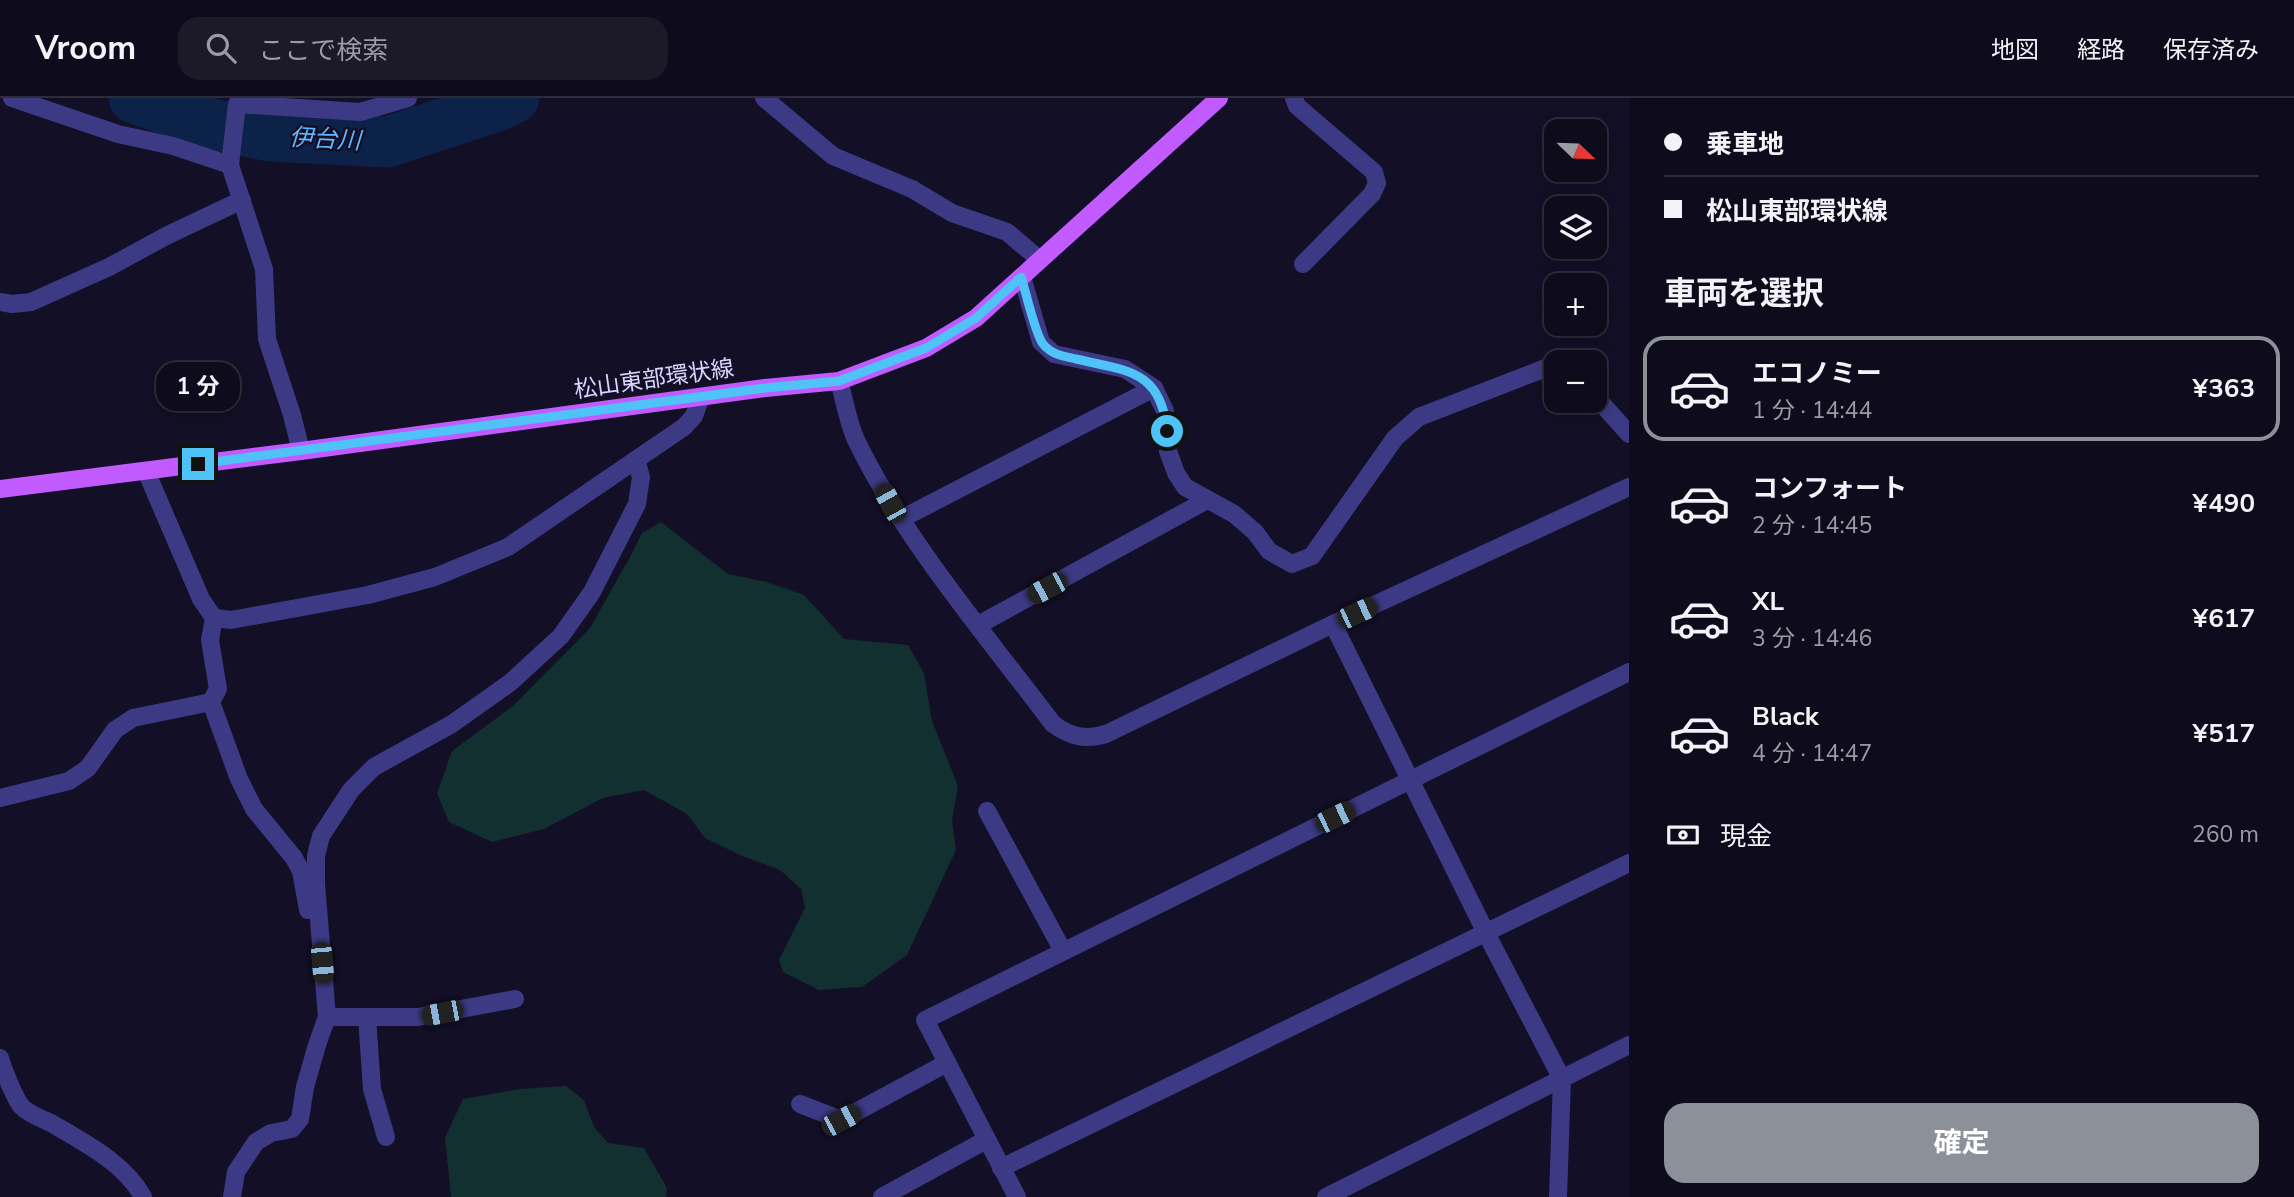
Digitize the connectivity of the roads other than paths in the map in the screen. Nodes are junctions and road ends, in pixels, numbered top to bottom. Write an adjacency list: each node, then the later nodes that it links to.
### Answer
1 (12, 98): 6 (street)
2 (408, 98): 6 (street)
3 (764, 98): 8 (street)
4 (1219, 98): 8 (main road, 松山東部環状線)
5 (1294, 98): 9 (street)
6 (230, 158): 7 (street)
7 (242, 200): 11 (street); 18 (street)
8 (1040, 260): 10 (main road, 松山東部環状線)
9 (1303, 264)
10 (1021, 277): 13 (main road, 松山東部環状線); 14 (street)
11 (0, 302)
12 (1544, 369): 23 (street)
13 (839, 381): 15 (main road, 松山東部環状線); 24 (street)
14 (1154, 388): 23 (street); 24 (street)
15 (701, 397): 18 (main road, 松山東部環状線); 19 (street)
16 (1607, 409): 17 (street)
17 (1629, 434)
18 (301, 452): 20 (main road, 松山東部環状線)
19 (636, 460): 25 (street); 34 (street)
20 (146, 471): 22 (main road, 松山東部環状線); 25 (street)
21 (1629, 487): 26 (street)
22 (0, 489)
23 (1207, 500): 27 (street)
24 (901, 519): 27 (street)
25 (214, 618): 29 (street)
26 (1333, 624): 27 (street); 30 (street)
27 (978, 625)
28 (1629, 672): 30 (street)
29 (211, 702): 31 (street); 34 (street)
30 (1409, 780): 35 (street); 36 (street)
31 (0, 798)
32 (987, 811): 36 (street)
33 (1629, 863): 35 (street)
34 (319, 925): 38 (street)
35 (1486, 933): 43 (street); 47 (street)
36 (1063, 951): 42 (street)
37 (515, 999): 39 (street)
38 (327, 1017): 39 (street); 49 (street)
39 (367, 1017): 45 (street)
40 (1629, 1045): 43 (street)
41 (0, 1058): 48 (street)
42 (947, 1063): 44 (street); 46 (street)
43 (1562, 1079): 52 (street); 53 (street)
44 (800, 1104)
45 (386, 1137)
46 (986, 1140): 47 (street); 50 (street)
47 (1001, 1168): 51 (street)
48 (143, 1197)
49 (232, 1197)
50 (882, 1197)
51 (1017, 1197)
52 (1326, 1197)
53 (1558, 1197)

